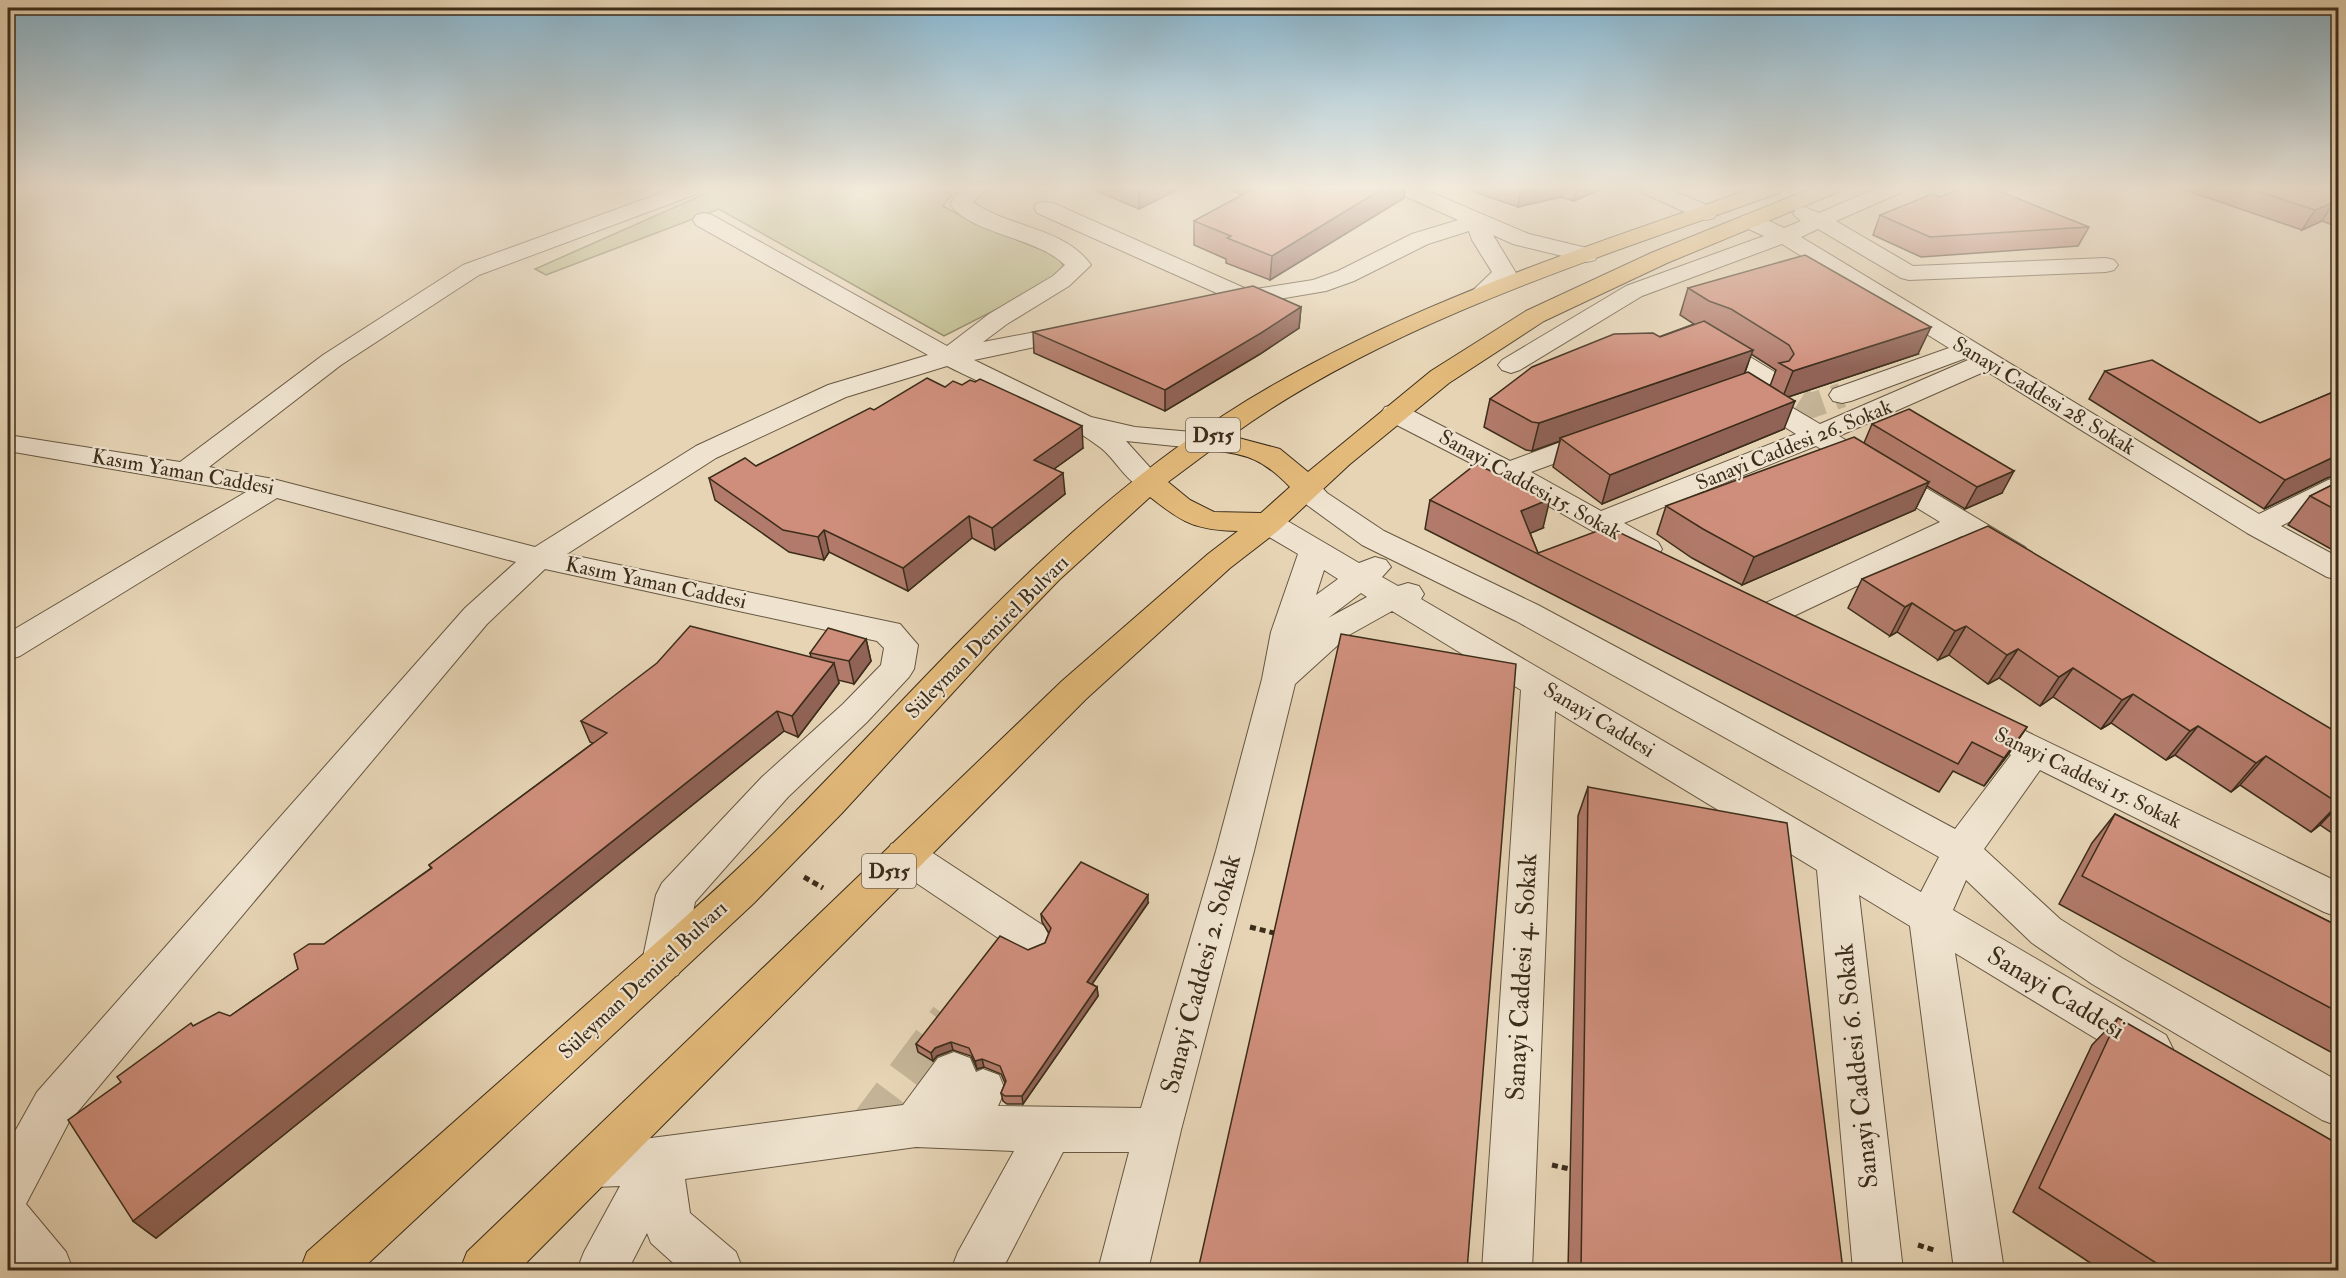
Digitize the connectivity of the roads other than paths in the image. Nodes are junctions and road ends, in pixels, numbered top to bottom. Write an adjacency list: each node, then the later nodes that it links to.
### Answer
1 (526, 249): 30 (street)
2 (758, 249): 22 (street)
3 (1056, 249): 22 (street)
4 (1136, 249): 16 (street)
5 (1401, 249): 16 (street)
6 (1488, 249): 15 (street)
7 (1561, 249): 13 (street)
8 (1605, 249): 13 (highway, Süleyman Demirel Bulvarı / D515)
9 (1682, 249): 24 (highway, Süleyman Demirel Bulvarı / D515)
10 (1750, 249): 20 (street)
11 (1805, 249): 21 (street, Sanayi Caddesi 28. Sokak)
12 (1867, 249): 14 (street)
13 (1587, 255): 15 (highway, Süleyman Demirel Bulvarı / D515)
14 (2106, 265)
15 (1480, 295): 28 (highway, Süleyman Demirel Bulvarı / D515)
16 (1245, 297): 17 (street)
17 (1198, 306)
18 (1106, 325): 22 (street)
19 (1693, 335): 27 (street)
20 (1579, 354)
21 (1977, 355): 23 (street); 27 (street, Sanayi Caddesi 26. Sokak); 39 (street, Sanayi Caddesi 28. Sokak)
22 (949, 357): 25 (street); 41 (street)
23 (1842, 395)
24 (1395, 413): 31 (street, Sanayi Caddesi 15. Sokak); 35 (highway, Süleyman Demirel Bulvarı / D515)
25 (1080, 422): 28 (street); 32 (street)
26 (1618, 431): 31 (street)
27 (1818, 437): 36 (street, Sanayi Caddesi 26. Sokak); 38 (street)
28 (1204, 441): 32 (highway, Süleyman Demirel Bulvarı / D515); 35 (highway)
29 (10, 442): 30 (street, Kasım Yaman Caddesi)
30 (186, 471): 34 (street, Kasım Yaman Caddesi)
31 (1508, 471): 36 (street, Sanayi Caddesi 15. Sokak)
32 (1150, 483): 37 (highway); 65 (highway, Süleyman Demirel Bulvarı / D515)
33 (2338, 486): 39 (street)
34 (273, 488): 41 (street, Kasım Yaman Caddesi); 51 (street)
35 (1307, 488): 37 (highway, Süleyman Demirel Bulvarı / D515); 42 (street, Sanayi Caddesi)
36 (1599, 522): 43 (street, Sanayi Caddesi 15. Sokak)
37 (1268, 523): 40 (street, Sanayi Caddesi); 60 (highway, Süleyman Demirel Bulvarı / D515)
38 (1962, 524): 44 (street); 49 (street)
39 (2258, 526): 45 (street, Sanayi Caddesi 28. Sokak)
40 (1315, 550): 46 (street, Sanayi Caddesi); 52 (street, Sanayi Caddesi 2. Sokak)
41 (539, 558): 65 (street, Kasım Yaman Caddesi); 74 (street)
42 (1415, 560): 46 (street); 47 (street); 59 (street, Sanayi Caddesi)
43 (1669, 561)
44 (2033, 566)
45 (2338, 570)
46 (1360, 578): 47 (street, Sanayi Caddesi); 52 (street)
47 (1394, 598): 55 (street); 56 (street, Sanayi Caddesi)
48 (1738, 599): 49 (street)
49 (1768, 615): 53 (street)
50 (8, 619): 51 (street)
51 (47, 623): 54 (street)
52 (1287, 632): 55 (street, Sanayi Caddesi 2. Sokak)
53 (1800, 632)
54 (8, 648)
55 (1279, 679): 71 (street, Sanayi Caddesi 2. Sokak)
56 (1539, 684): 61 (street, Sanayi Caddesi); 85 (street, Sanayi Caddesi 4. Sokak)
57 (1948, 708): 58 (street, Sanayi Caddesi 15. Sokak)
58 (2033, 752): 59 (street); 62 (street, Sanayi Caddesi 15. Sokak)
59 (1961, 851): 63 (street); 68 (street, Sanayi Caddesi)
60 (905, 855): 64 (street); 73 (highway, Süleyman Demirel Bulvarı / D515)
61 (1836, 861): 63 (street, Sanayi Caddesi); 76 (street, Sanayi Caddesi 6. Sokak)
62 (2338, 900)
63 (1929, 917): 66 (street, Sanayi Caddesi); 77 (street)
64 (1020, 940)
65 (663, 962): 79 (highway, Süleyman Demirel Bulvarı / D515)
66 (2185, 1070)
67 (969, 1081): 69 (street)
68 (2338, 1105)
69 (937, 1126): 70 (street); 72 (street)
70 (1050, 1130): 71 (street); 83 (street)
71 (1158, 1130): 84 (street, Sanayi Caddesi 2. Sokak)
72 (659, 1160): 73 (street); 81 (street); 82 (street)
73 (594, 1164): 80 (highway, Süleyman Demirel Bulvarı / D515)
74 (8, 1189)
75 (8, 1221): 78 (street)
76 (1876, 1251)
77 (1983, 1268)
78 (48, 1270)
79 (325, 1270)
80 (485, 1270)
81 (602, 1270)
82 (718, 1270)
83 (976, 1270)
84 (1123, 1270)
85 (1507, 1270)

